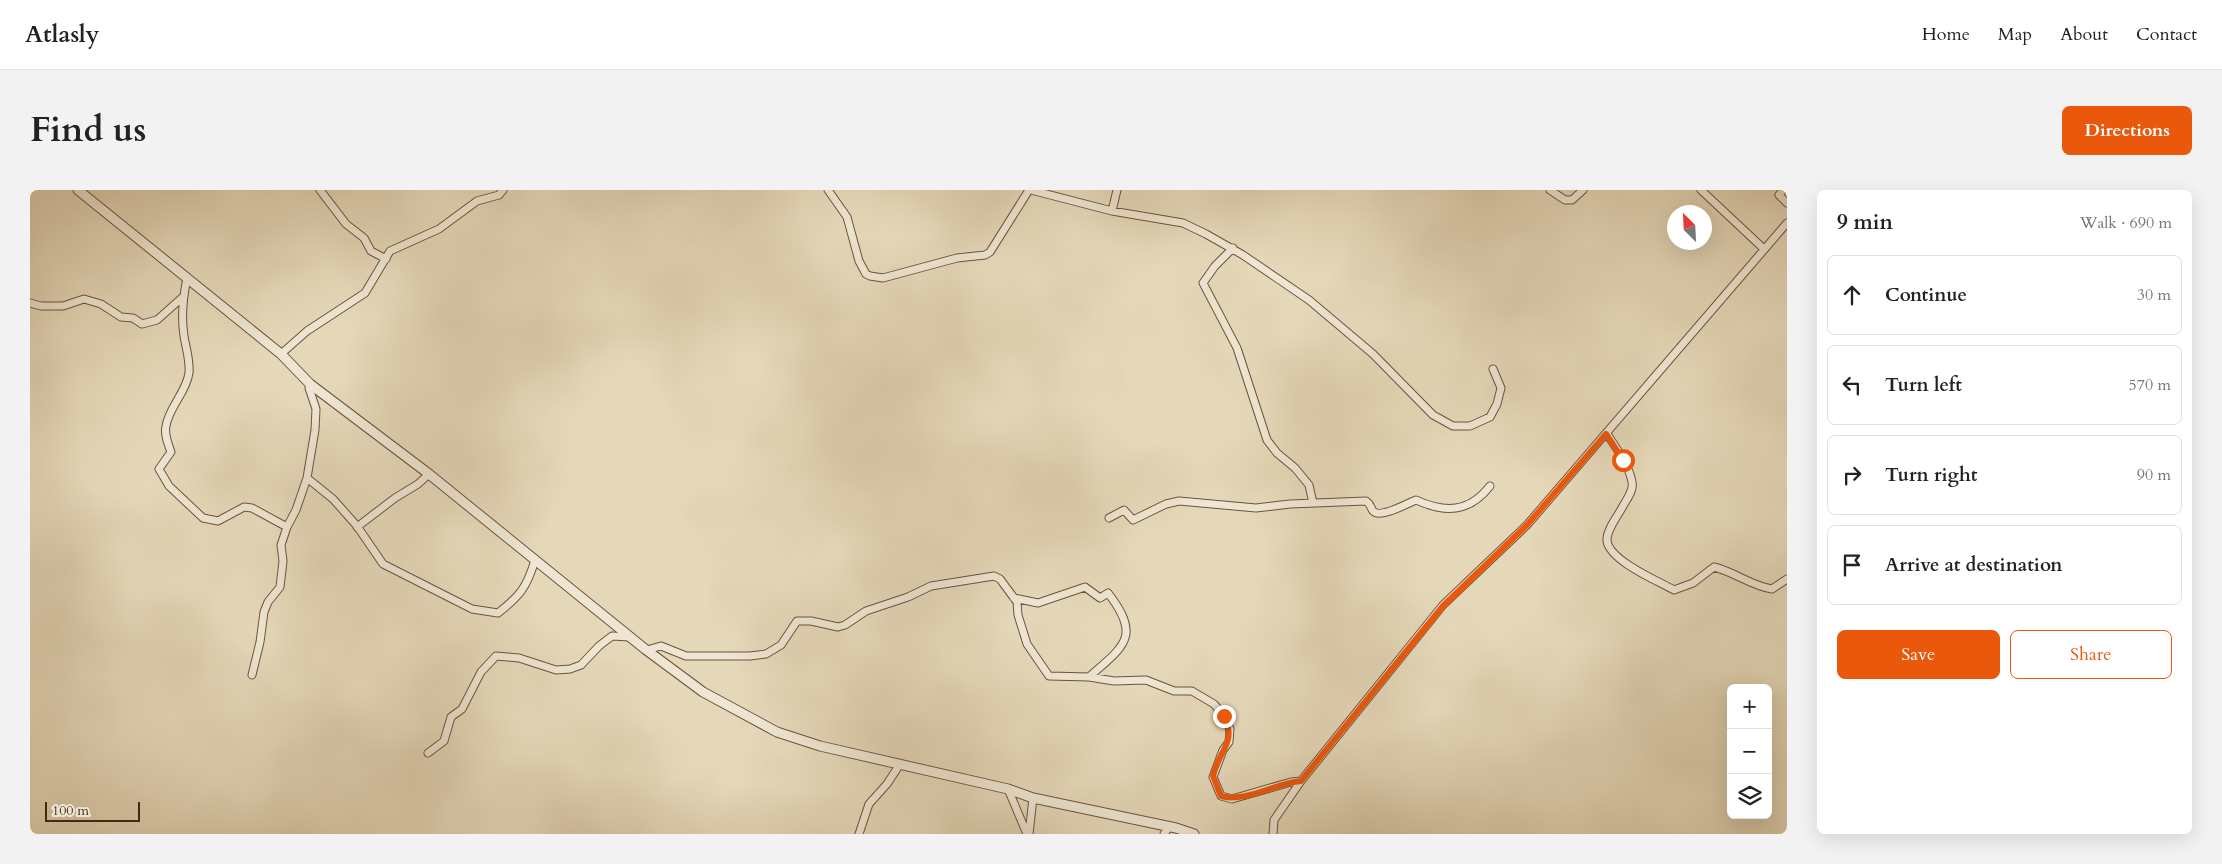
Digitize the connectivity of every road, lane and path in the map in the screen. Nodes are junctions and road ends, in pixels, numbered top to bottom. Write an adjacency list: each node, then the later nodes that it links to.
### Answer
1 (78, 190): 17 (street)
2 (320, 190): 16 (street)
3 (503, 190): 16 (street)
4 (828, 190): 5 (street)
5 (1030, 190): 12 (street)
6 (1118, 190): 12 (street)
7 (1550, 190): 8 (street)
8 (1583, 190)
9 (1701, 190): 15 (street)
10 (1783, 190): 11 (street)
11 (1787, 203)
12 (1112, 211): 14 (street)
13 (1787, 223): 15 (street)
14 (1233, 248): 21 (street); 27 (street)
15 (1764, 249): 23 (street)
16 (386, 259): 20 (street)
17 (187, 278): 18 (street); 20 (street)
18 (184, 296): 19 (street); 29 (street)
19 (30, 303)
20 (281, 354): 22 (street)
21 (1493, 369)
22 (310, 384): 24 (street); 25 (street)
23 (1606, 434): 32 (street); 40 (street)
24 (429, 474): 30 (street); 31 (street)
25 (307, 478): 29 (street); 30 (street)
26 (1490, 486): 27 (street)
27 (1313, 503): 28 (street)
28 (1109, 518)
29 (287, 527): 36 (street)
30 (357, 527): 31 (street)
31 (535, 560): 34 (street)
32 (1787, 579)
33 (1014, 598): 35 (street); 37 (street); 37 (street)
34 (630, 637): 35 (street); 38 (street)
35 (647, 650): 39 (street)
36 (252, 675)
37 (1089, 678): 40 (street)
38 (428, 753)
39 (900, 764): 41 (street); 44 (street)
40 (1301, 781): 47 (street)
41 (1008, 789): 42 (street); 45 (street)
42 (1033, 798): 43 (street); 45 (street)
43 (1166, 831): 46 (street)
44 (859, 834)
45 (1028, 834)
46 (1194, 834)
47 (1273, 834)

